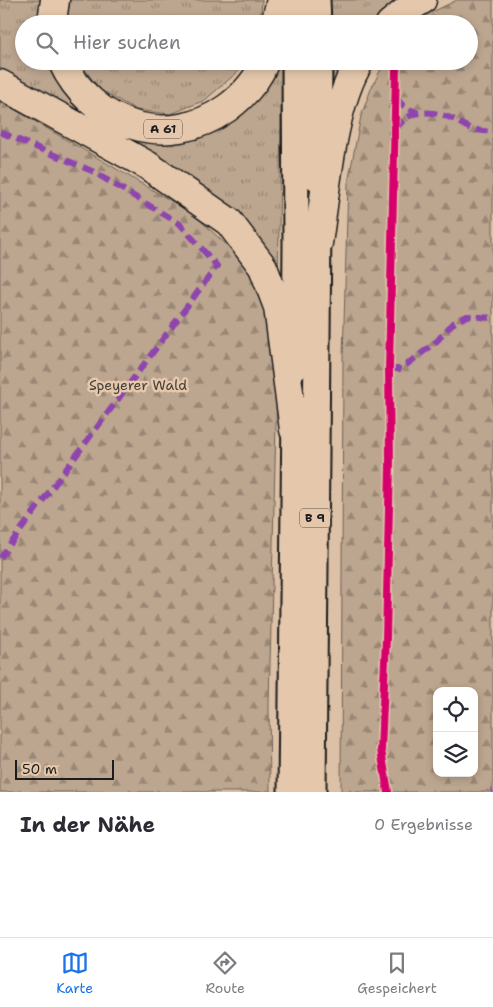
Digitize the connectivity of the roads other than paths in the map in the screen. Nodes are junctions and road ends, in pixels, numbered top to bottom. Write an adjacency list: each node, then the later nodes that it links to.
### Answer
1 (55, 0): 6 (highway)
2 (281, 0): 7 (highway)
3 (294, 0): 8 (highway)
4 (317, 0): 9 (highway)
5 (422, 0): 10 (highway)
6 (53, 15)
7 (277, 15)
8 (294, 15)
9 (318, 15)
10 (401, 15)
11 (66, 70): 12 (highway, A 61)
12 (260, 70)
13 (295, 70): 18 (highway, B 9)
14 (318, 70): 17 (highway, B 9)
15 (356, 70): 17 (highway)
16 (0, 84): 18 (highway, B 9)
17 (318, 243): 20 (highway, B 9)
18 (294, 430): 19 (highway, B 9)
19 (291, 792)
20 (313, 792)

